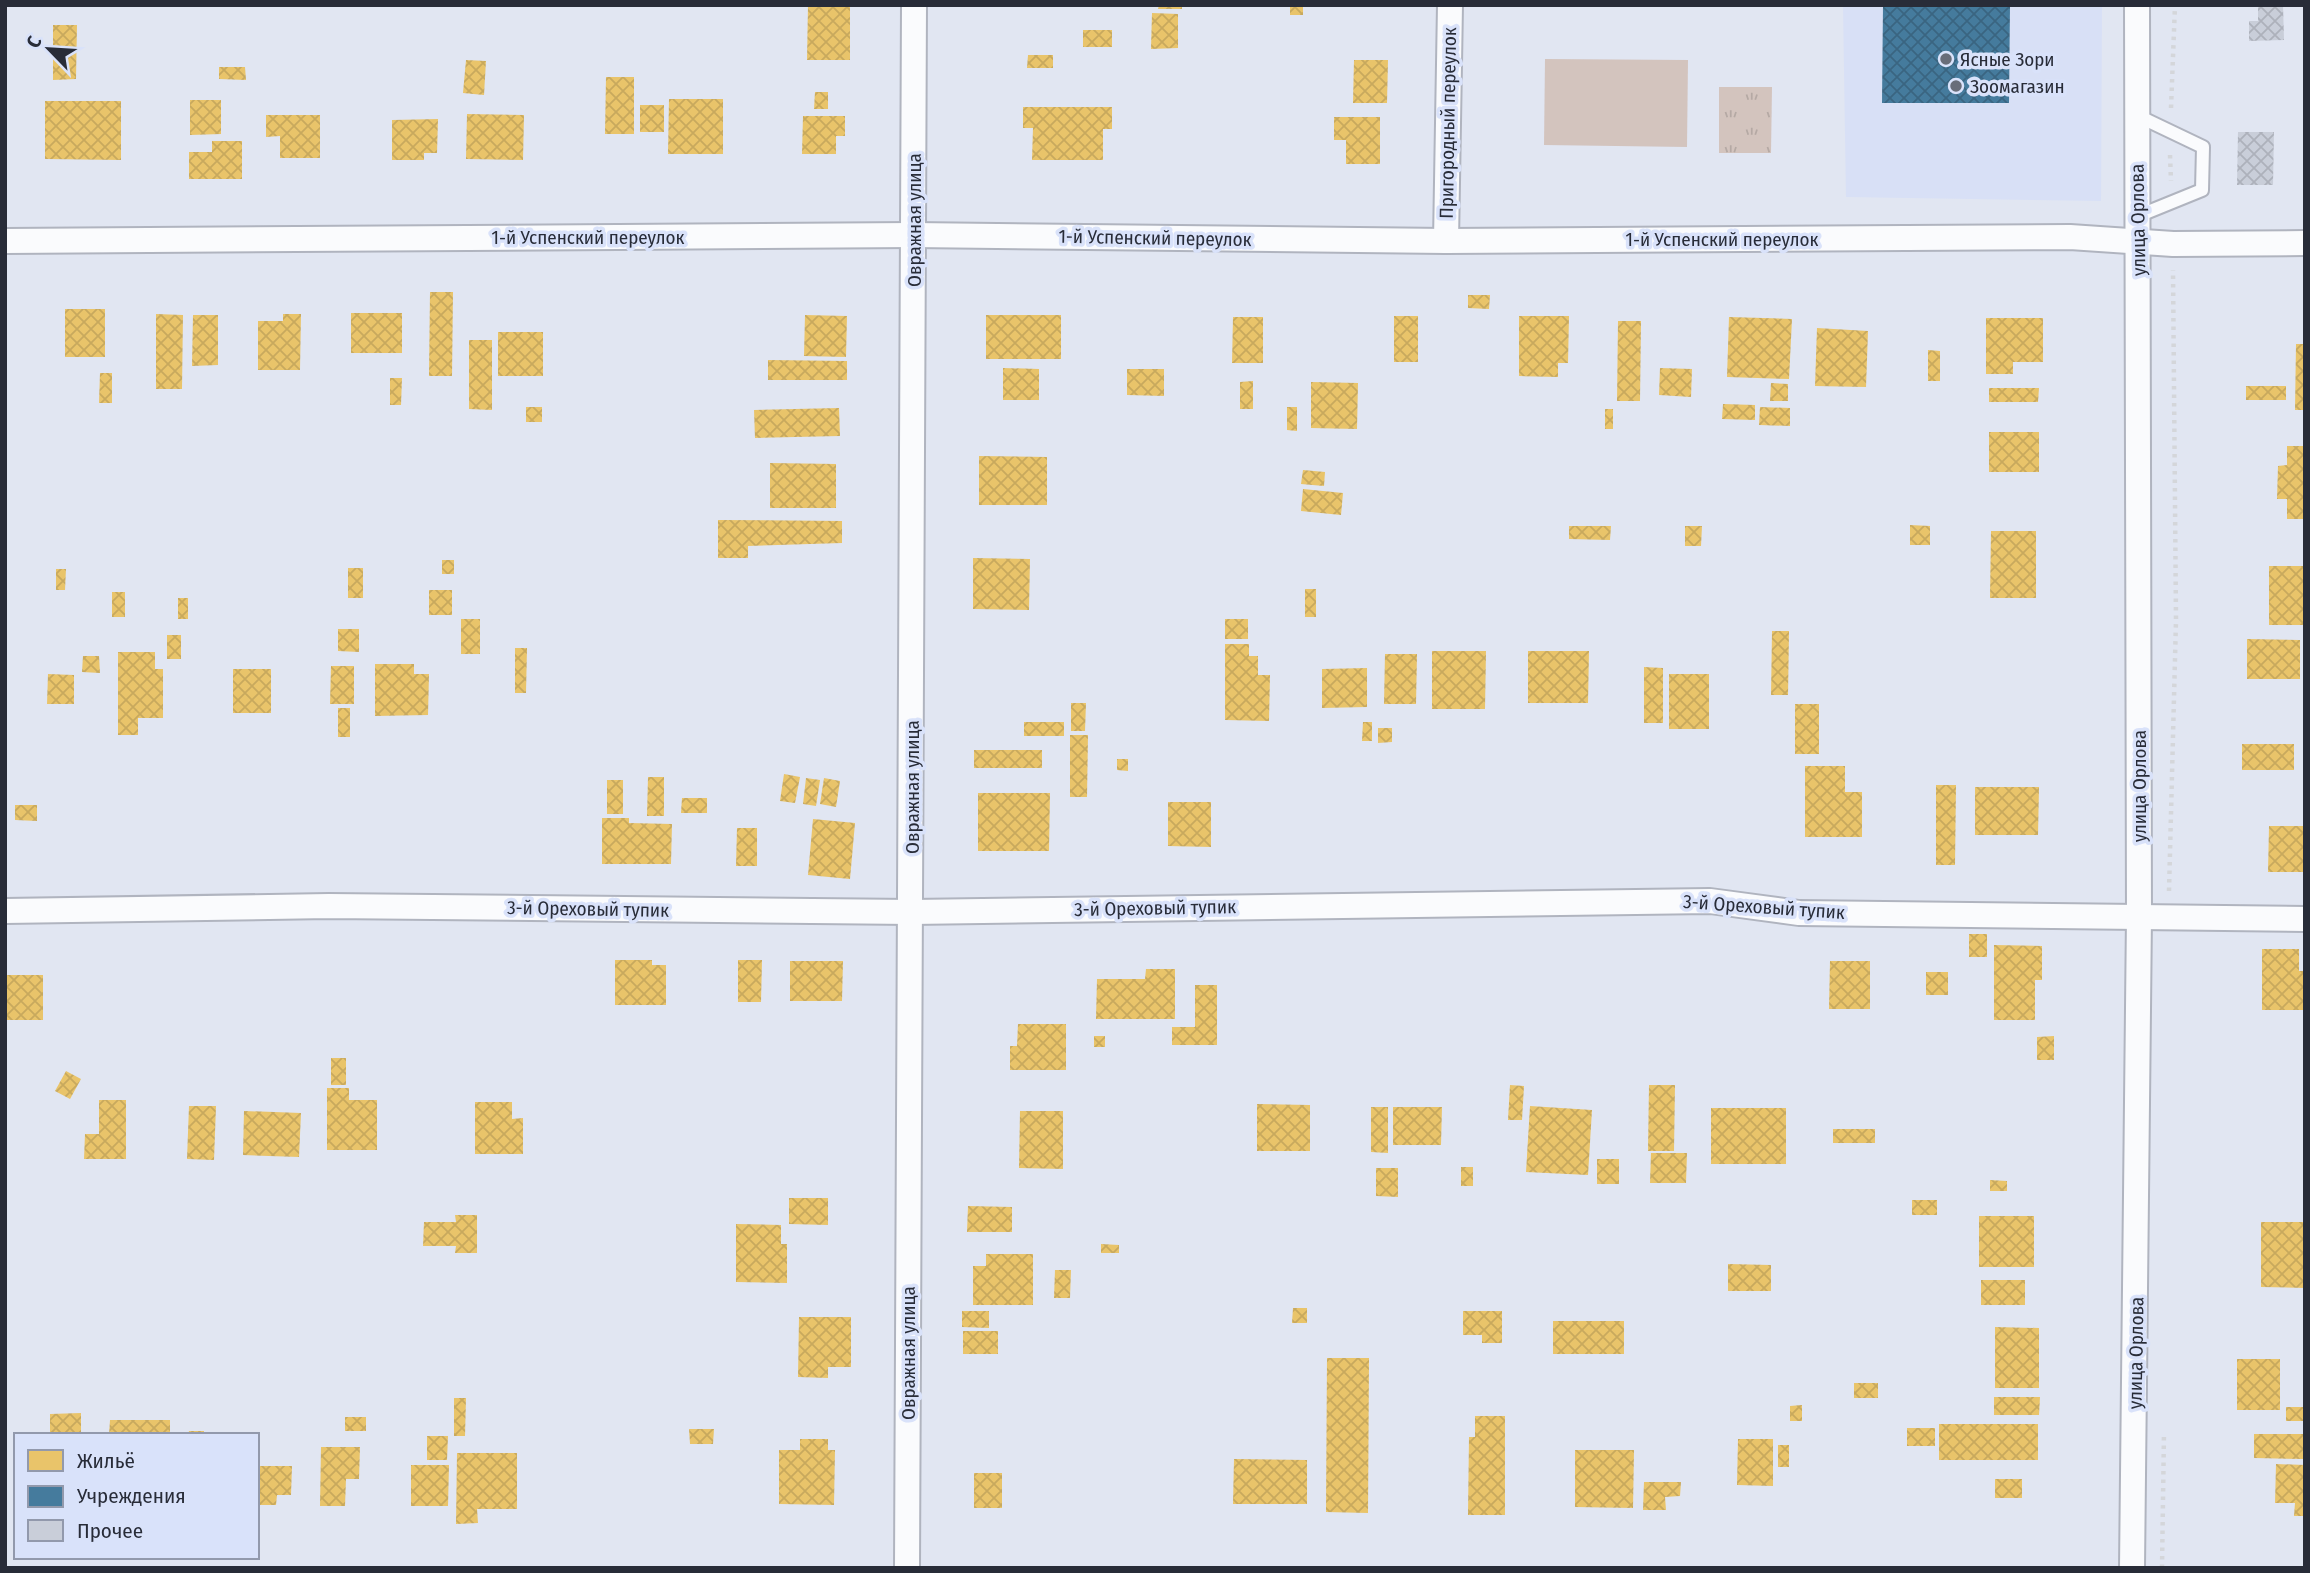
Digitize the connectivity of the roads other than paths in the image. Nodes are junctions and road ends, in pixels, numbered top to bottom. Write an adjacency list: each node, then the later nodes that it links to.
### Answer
1 (914, 5): 6 (street, Овражная улица)
2 (1450, 5): 8 (street, Пригородный переулок)
3 (2137, 5): 4 (street, улица Орлова)
4 (2136, 115): 5 (street, улица Орлова); 5 (lane)
5 (2138, 228): 8 (street, 1-й Успенский переулок); 9 (street, 1-й Успенский переулок); 12 (street, улица Орлова)
6 (914, 235): 7 (street, 1-й Успенский переулок); 8 (street, 1-й Успенский переулок); 11 (street, Овражная улица)
7 (5, 241)
8 (1446, 241)
9 (2305, 243)
10 (5, 911): 11 (street, 3-й Ореховый тупик)
11 (912, 912): 12 (street, 3-й Ореховый тупик); 14 (street, Овражная улица)
12 (2139, 916): 13 (street, 3-й Ореховый тупик); 15 (street, улица Орлова)
13 (2305, 919)
14 (907, 1568)
15 (2132, 1568)

